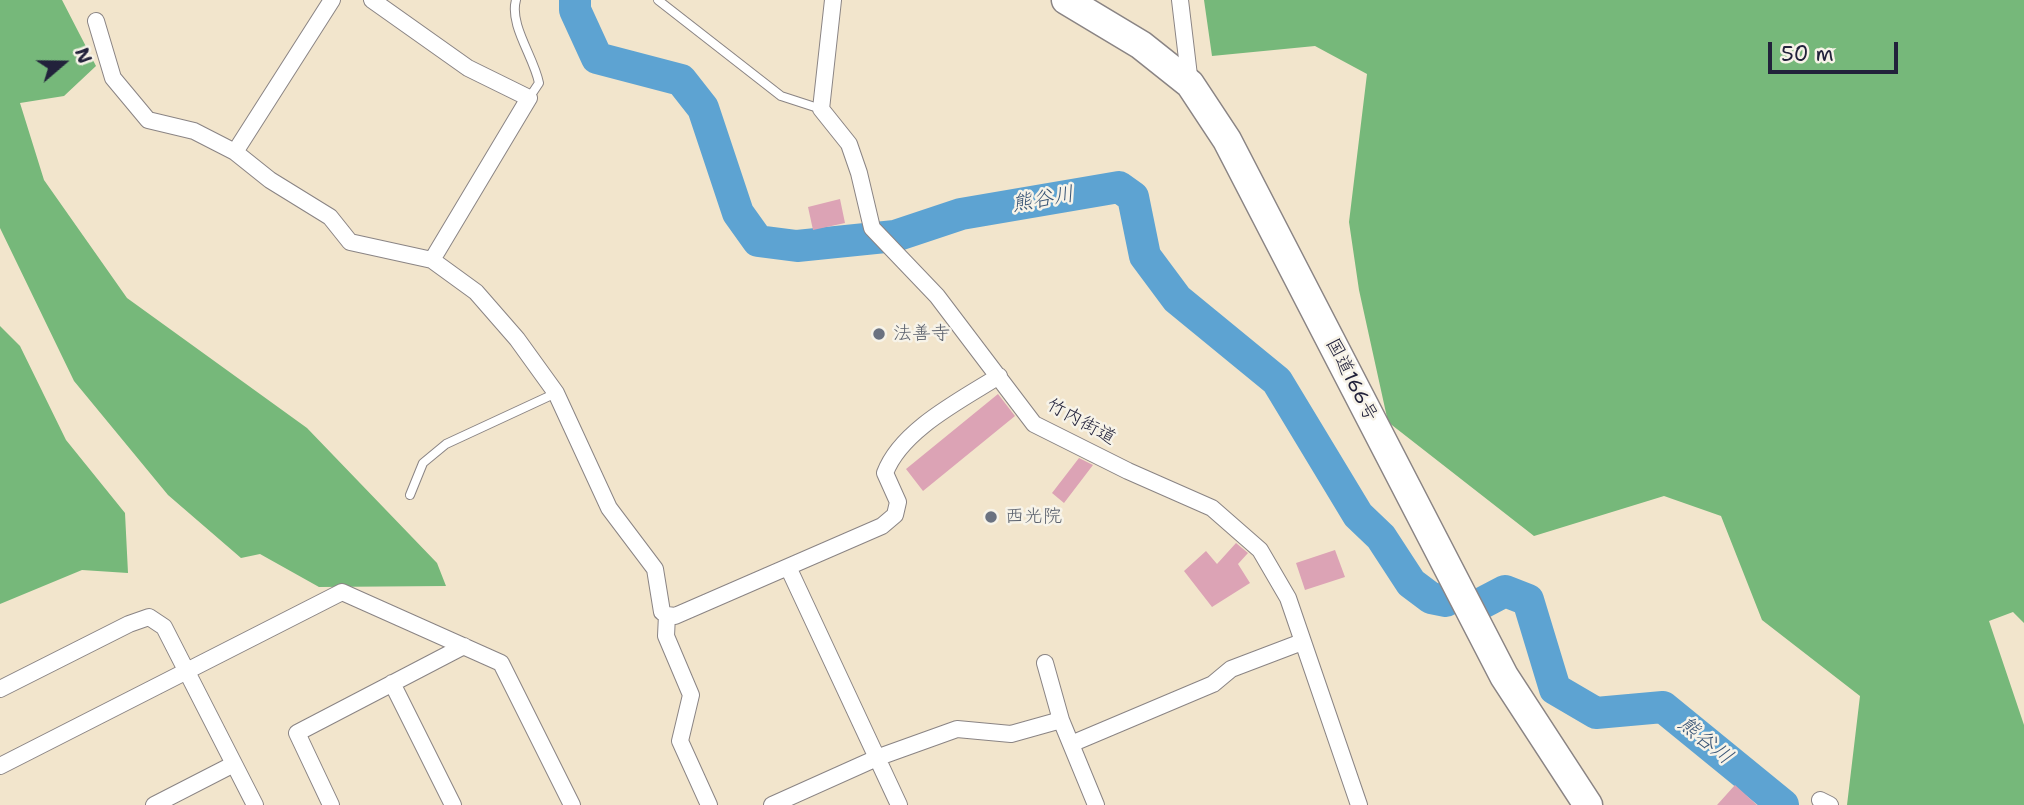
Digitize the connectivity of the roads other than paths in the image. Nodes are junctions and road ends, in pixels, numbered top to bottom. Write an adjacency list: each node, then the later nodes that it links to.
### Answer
1 (332, 0): 12 (street)
2 (372, 0): 10 (street)
3 (516, 0): 10 (lane)
4 (658, 0): 11 (lane)
5 (833, 0): 11 (street)
6 (1066, 0): 9 (highway, 国道166号)
7 (1180, 0): 9 (street)
8 (96, 21): 12 (street)
9 (1190, 84): 40 (highway, 国道166号)
10 (529, 98): 13 (street)
11 (821, 109): 14 (street, 竹内街道)
12 (235, 152): 13 (street)
13 (432, 260): 15 (street)
14 (999, 376): 17 (street); 19 (street, 竹内街道)
15 (556, 393): 16 (lane); 18 (street)
16 (410, 495)
17 (788, 567): 18 (street); 27 (street)
18 (667, 615): 35 (street)
19 (1301, 642): 26 (street); 39 (street, 竹内街道)
20 (464, 646): 22 (street); 23 (street); 34 (street)
21 (1045, 663): 25 (street)
22 (187, 670): 24 (street); 28 (street); 29 (street)
23 (392, 684): 32 (street); 33 (street)
24 (0, 689)
25 (1061, 720): 26 (street); 27 (street)
26 (1071, 744): 38 (street)
27 (878, 757): 36 (street); 37 (street)
28 (234, 764): 30 (street); 31 (street)
29 (0, 766)
30 (153, 805)
31 (255, 805)
32 (331, 805)
33 (453, 805)
34 (572, 805)
35 (709, 805)
36 (772, 805)
37 (899, 805)
38 (1096, 805)
39 (1359, 805)
40 (1588, 805)

